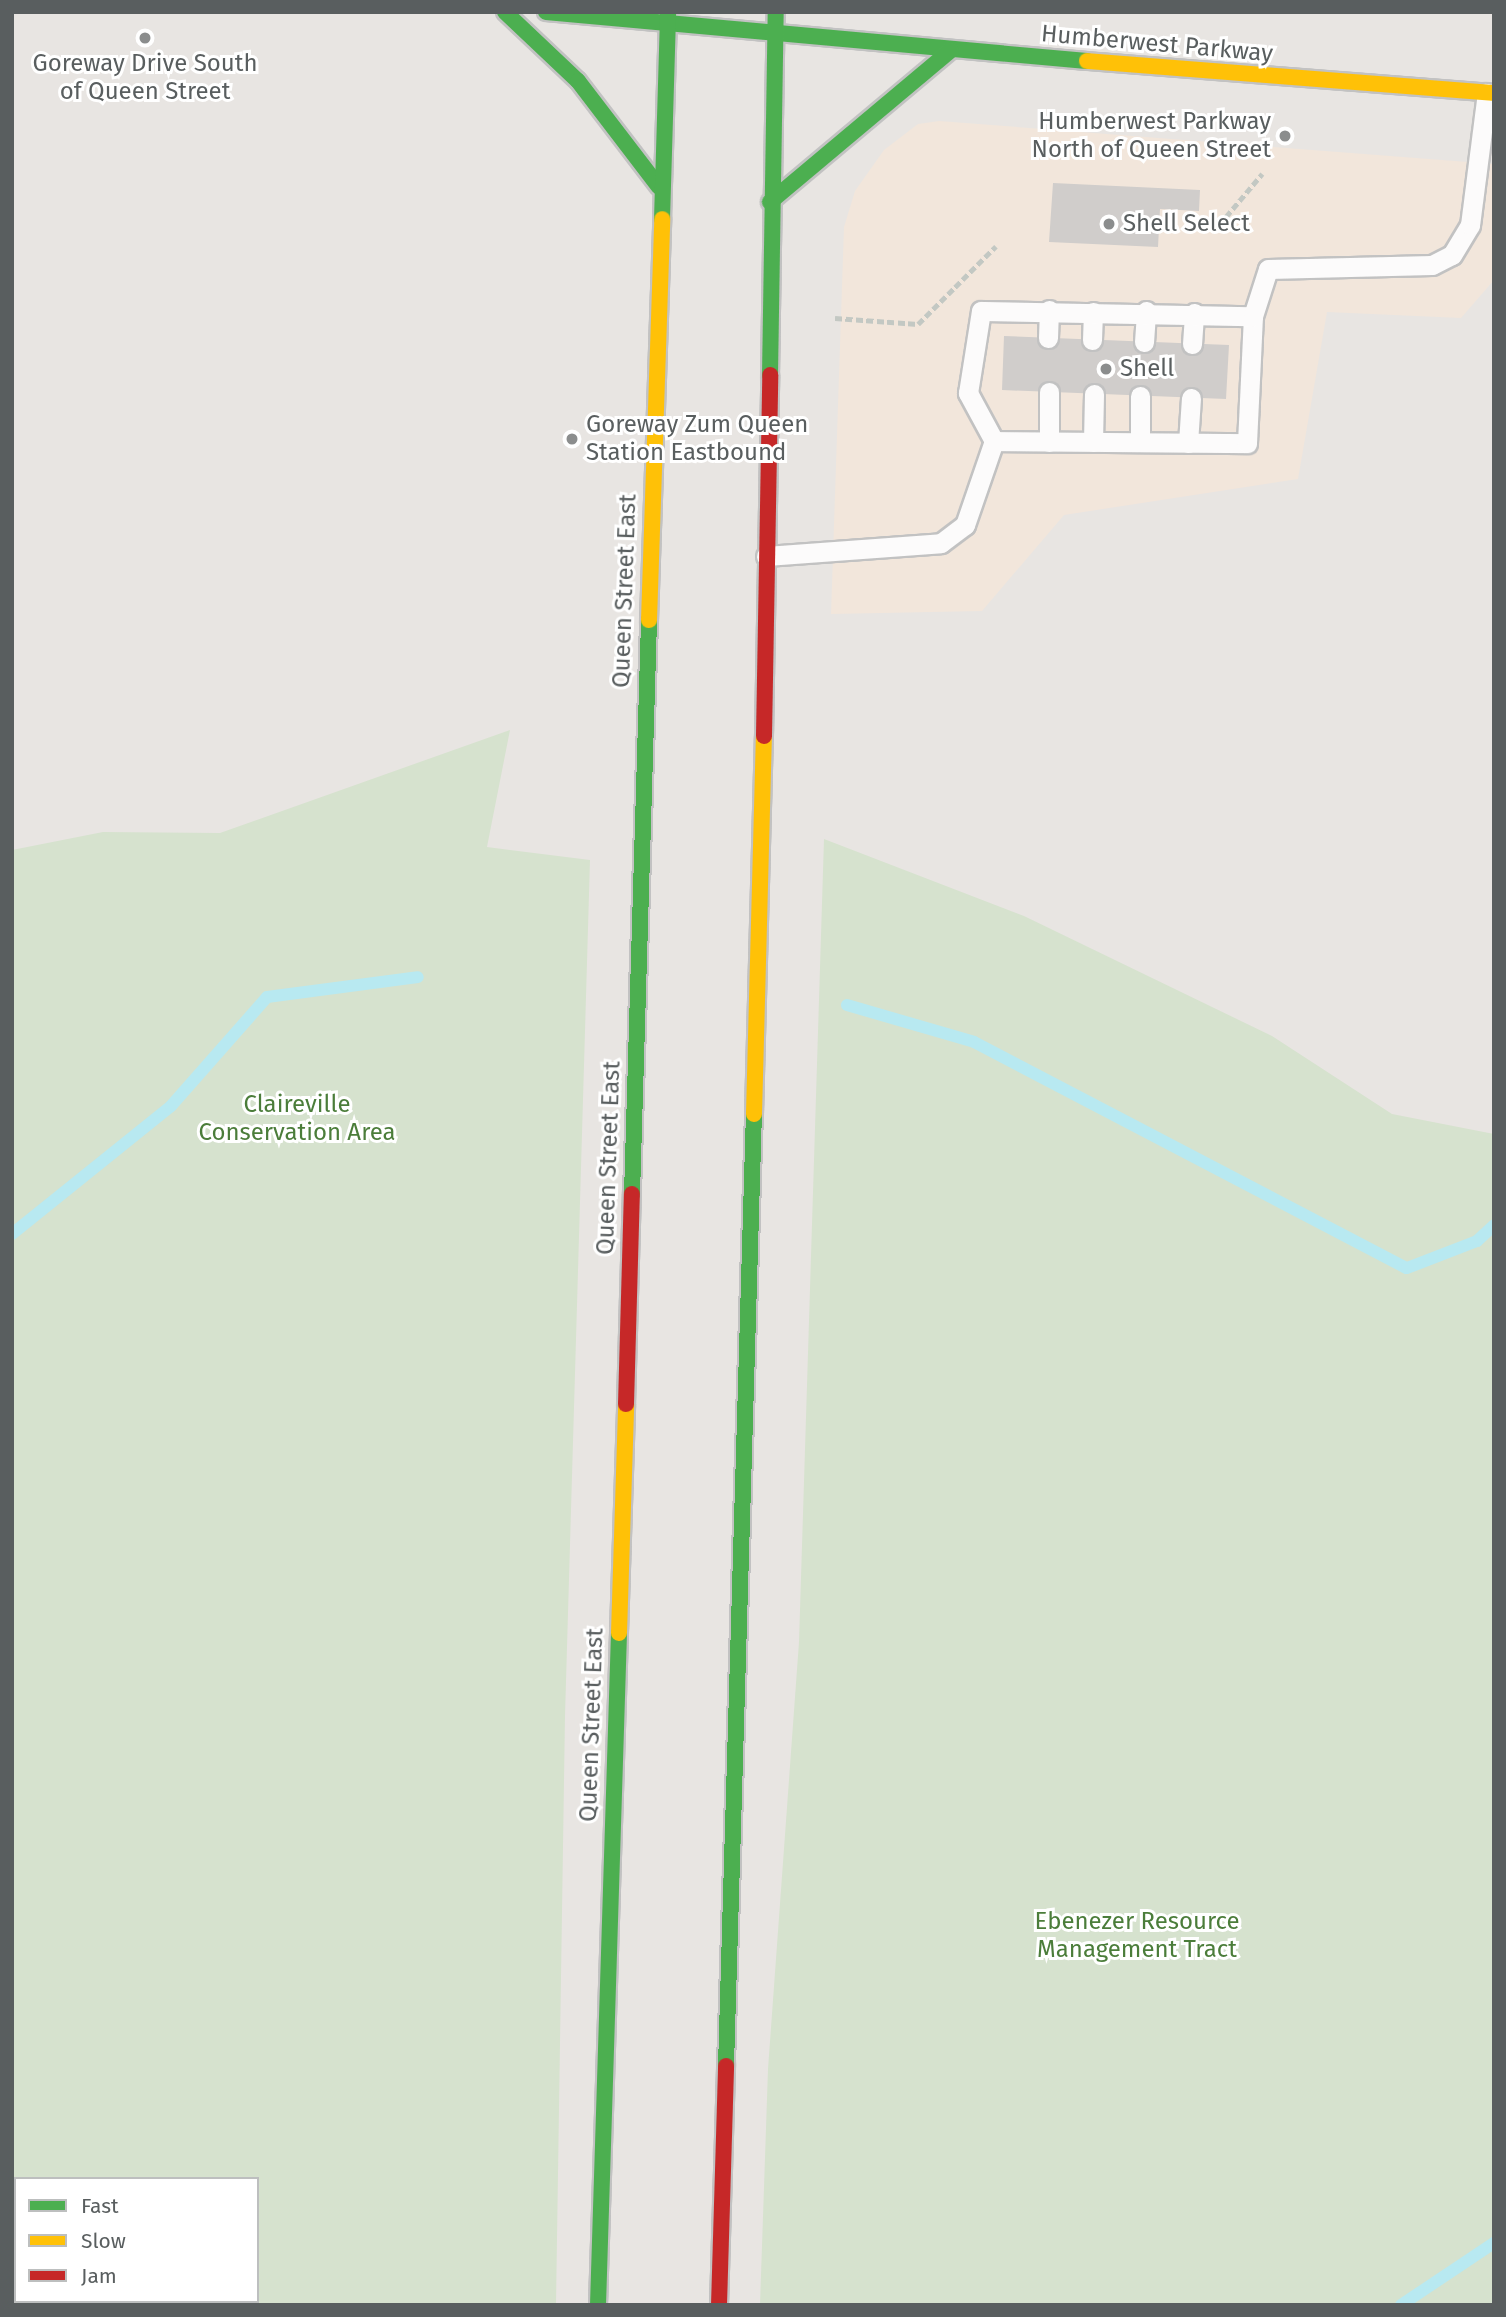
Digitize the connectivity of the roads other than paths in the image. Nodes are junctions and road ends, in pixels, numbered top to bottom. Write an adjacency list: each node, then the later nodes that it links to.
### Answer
1 (505, 12): 8 (main road)
2 (546, 12): 4 (main road, Humberwest Parkway)
3 (776, 12): 5 (main road)
4 (668, 20): 5 (main road, Humberwest Parkway); 8 (main road, Queen Street East)
5 (775, 37): 6 (main road, Humberwest Parkway); 9 (main road)
6 (951, 50): 7 (main road, Humberwest Parkway); 9 (main road)
7 (1490, 93): 14 (lane)
8 (659, 187): 29 (main road, Queen Street East)
9 (770, 202): 28 (main road)
10 (1049, 310): 12 (lane); 15 (lane); 23 (lane)
11 (1146, 311): 12 (lane); 13 (lane); 17 (lane)
12 (1093, 312): 16 (lane)
13 (1194, 313): 14 (lane); 18 (lane)
14 (1253, 316): 27 (lane)
15 (1048, 338)
16 (1092, 340)
17 (1144, 342)
18 (1192, 344)
19 (1049, 392): 24 (lane)
20 (1094, 394): 25 (lane)
21 (1140, 396): 26 (lane)
22 (1191, 398): 27 (lane)
23 (994, 441): 24 (lane); 28 (lane)
24 (1049, 442): 25 (lane)
25 (1093, 442): 26 (lane)
26 (1140, 442): 27 (lane)
27 (1188, 443)
28 (766, 556): 30 (main road)
29 (598, 2305)
30 (719, 2305)

